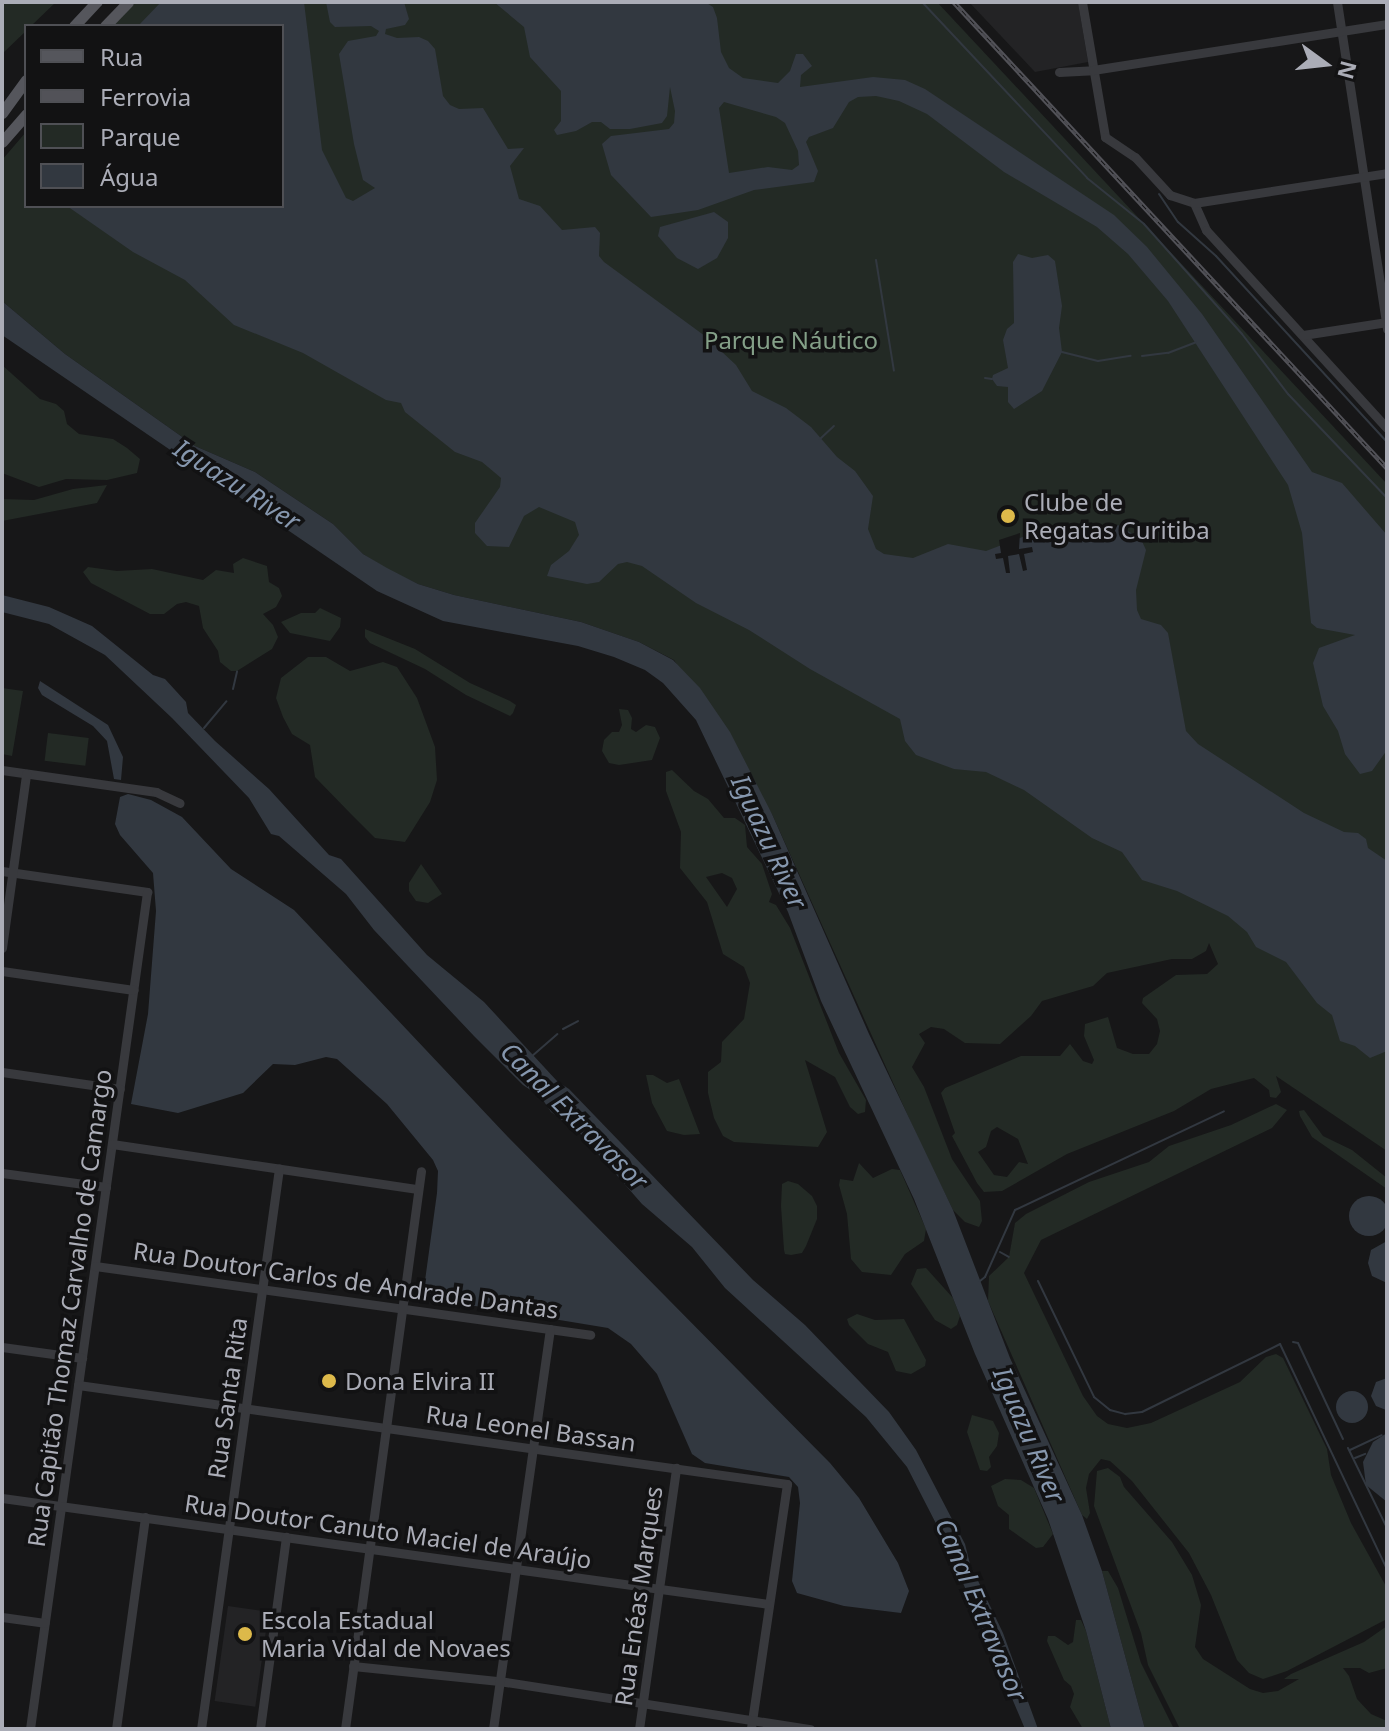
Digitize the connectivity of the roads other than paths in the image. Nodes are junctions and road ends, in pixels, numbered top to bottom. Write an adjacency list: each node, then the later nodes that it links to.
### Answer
1 (96, 2): 5 (main road)
2 (128, 2): 6 (main road)
3 (1082, 2): 9 (street)
4 (1337, 2): 8 (street)
5 (76, 24)
6 (107, 24)
7 (1387, 24): 8 (street)
8 (1342, 32): 9 (street); 16 (street)
9 (1093, 70): 10 (street); 17 (street)
10 (1059, 72)
11 (24, 83): 12 (main road)
12 (2, 113)
13 (24, 116): 14 (main road)
14 (2, 142)
15 (1387, 173): 16 (street)
16 (1364, 176): 17 (street); 18 (street)
17 (1194, 203): 20 (street)
18 (1386, 322): 19 (street); 20 (street)
19 (1387, 329)
20 (1303, 335): 21 (street)
21 (1387, 428)
22 (2, 770): 23 (street)
23 (26, 774): 24 (street); 25 (street)
24 (180, 803)
25 (7, 872): 26 (street); 28 (street, Rua Capitão Thomaz Carvalho de Camargo)
26 (2, 948)
27 (2, 971): 28 (street)
28 (134, 990): 30 (street, Rua Capitão Thomaz Carvalho de Camargo)
29 (2, 1072): 30 (street)
30 (120, 1089): 31 (street, Rua Capitão Thomaz Carvalho de Camargo)
31 (112, 1144): 32 (street); 35 (street, Rua Capitão Thomaz Carvalho de Camargo)
32 (279, 1168): 36 (street); 38 (street, Rua Santa Rita)
33 (421, 1171): 36 (street)
34 (2, 1173): 35 (street)
35 (106, 1187): 37 (street, Rua Capitão Thomaz Carvalho de Camargo)
36 (418, 1189): 39 (street)
37 (95, 1266): 38 (street, Rua Doutor Carlos de Andrade Dantas); 43 (street, Rua Capitão Thomaz Carvalho de Camargo)
38 (262, 1289): 39 (street, Rua Doutor Carlos de Andrade Dantas); 45 (street, Rua Santa Rita)
39 (402, 1308): 40 (street, Rua Doutor Carlos de Andrade Dantas); 46 (street)
40 (550, 1329): 41 (street, Rua Doutor Carlos de Andrade Dantas); 47 (street)
41 (590, 1335)
42 (2, 1347): 43 (street)
43 (82, 1358): 44 (street, Rua Capitão Thomaz Carvalho de Camargo)
44 (78, 1385): 45 (street, Rua Leonel Bassan); 50 (street, Rua Capitão Thomaz Carvalho de Camargo)
45 (245, 1408): 46 (street, Rua Leonel Bassan); 52 (street, Rua Santa Rita)
46 (386, 1428): 47 (street, Rua Leonel Bassan); 54 (street)
47 (533, 1448): 48 (street, Rua Leonel Bassan); 55 (street)
48 (676, 1468): 56 (street, Rua Enéas Marques); 57 (street, Rua Leonel Bassan)
49 (2, 1498): 50 (street, Rua Doutor Canuto Maciel de Araújo)
50 (61, 1506): 51 (street, Rua Doutor Canuto Maciel de Araújo); 59 (street, Rua Capitão Thomaz Carvalho de Camargo)
51 (145, 1517): 52 (street, Rua Doutor Canuto Maciel de Araújo); 65 (street)
52 (229, 1529): 53 (street, Rua Doutor Canuto Maciel de Araújo); 66 (street, Rua Santa Rita)
53 (286, 1537): 54 (street, Rua Doutor Canuto Maciel de Araújo); 67 (street)
54 (369, 1548): 55 (street, Rua Doutor Canuto Maciel de Araújo); 60 (street)
55 (516, 1569): 56 (street, Rua Doutor Canuto Maciel de Araújo); 61 (street)
56 (659, 1588): 57 (street, Rua Doutor Canuto Maciel de Araújo); 62 (street, Rua Enéas Marques)
57 (769, 1604): 63 (street)
58 (2, 1617): 59 (street)
59 (45, 1623): 64 (street, Rua Capitão Thomaz Carvalho de Camargo)
60 (353, 1666): 61 (street); 68 (street)
61 (499, 1681): 62 (street); 69 (street)
62 (642, 1706): 63 (street); 70 (street, Rua Enéas Marques)
63 (752, 1725): 71 (street)
64 (30, 1729)
65 (116, 1729)
66 (201, 1729)
67 (260, 1729)
68 (345, 1729)
69 (493, 1729)
70 (639, 1729)
71 (810, 1729)

